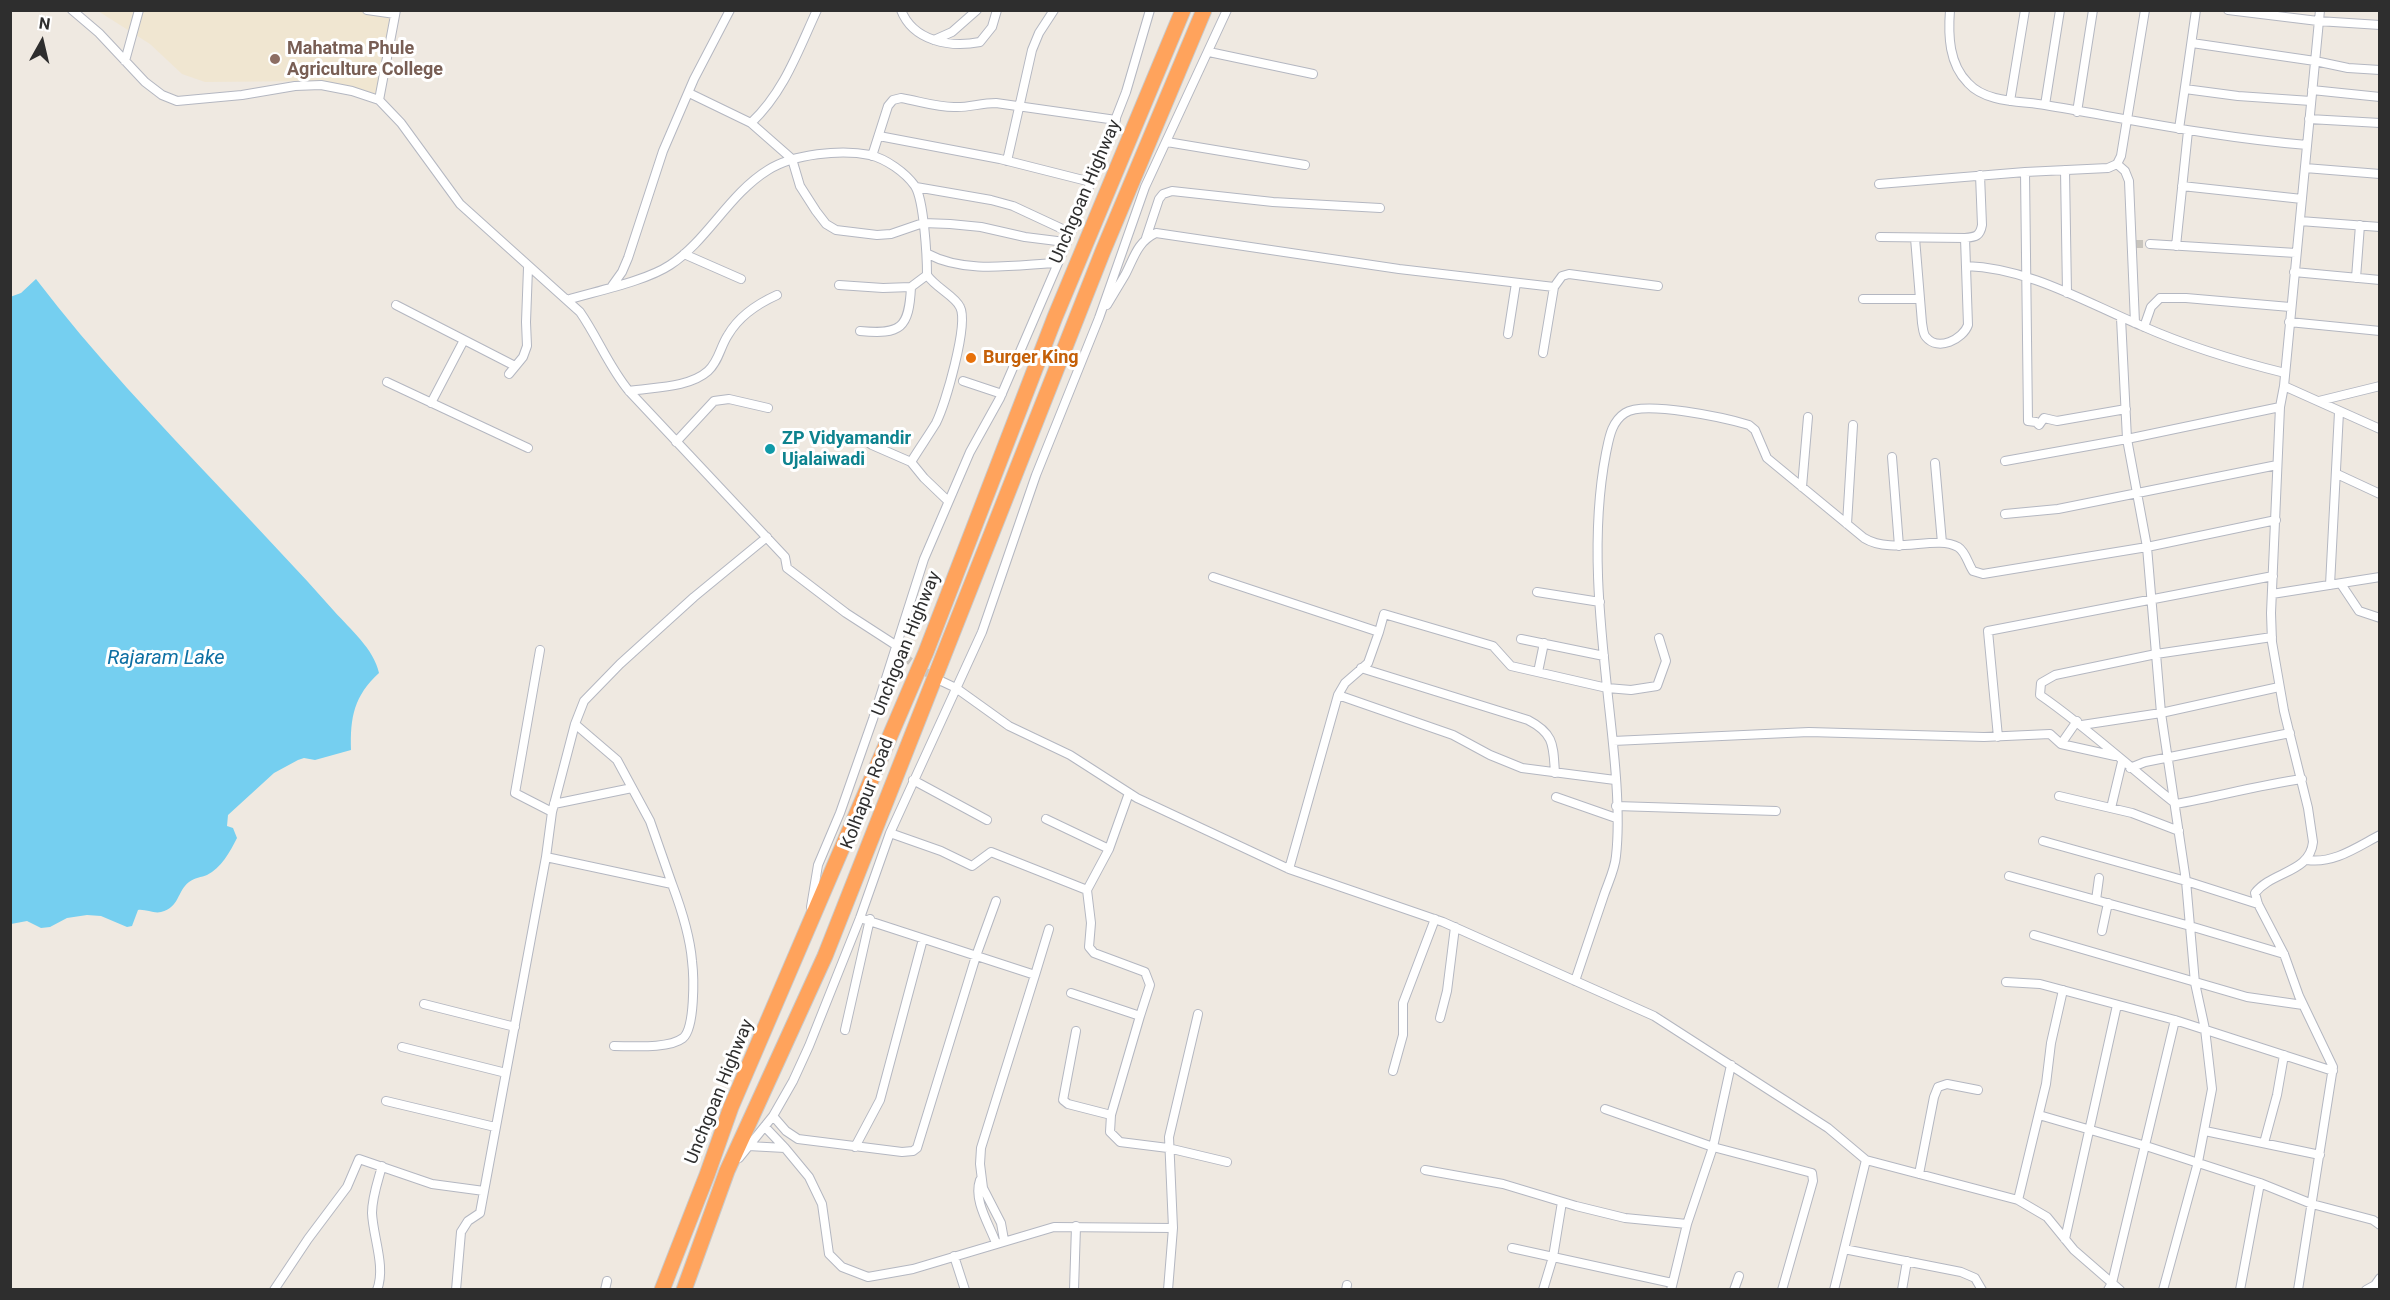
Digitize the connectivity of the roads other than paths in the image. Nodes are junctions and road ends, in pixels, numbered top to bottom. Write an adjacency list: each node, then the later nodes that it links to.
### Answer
1 (72, 10): 29 (street)
2 (140, 10): 29 (street)
3 (367, 10): 22 (street)
4 (730, 10): 34 (street)
5 (816, 10): 45 (street)
6 (901, 10): 25 (street)
7 (977, 10): 25 (street)
8 (997, 10): 25 (street)
9 (1054, 10): 40 (street)
10 (1150, 10): 43 (street)
11 (1183, 10): 227 (highway, Unchgoan Highway)
12 (1204, 10): 281 (highway, Kolhapur Road)
13 (1227, 10): 27 (street)
14 (1950, 10): 37 (street)
15 (2025, 10): 37 (street)
16 (2060, 10): 39 (street)
17 (2093, 10): 41 (street)
18 (2145, 10): 44 (street)
19 (2196, 10): 26 (street)
20 (2228, 10): 23 (street)
21 (2319, 10): 23 (street)
22 (396, 12): 36 (street)
23 (2318, 21): 24 (street); 28 (street)
24 (2379, 25)
25 (934, 40)
26 (2192, 43): 28 (street); 32 (street)
27 (1209, 52): 31 (street); 49 (street)
28 (2315, 60): 30 (street); 33 (street)
29 (125, 61): 36 (street)
30 (2379, 70)
31 (1312, 74)
32 (2185, 89): 38 (street); 47 (street)
33 (2312, 90): 35 (street); 38 (street)
34 (689, 93): 45 (street); 93 (street)
35 (2379, 97)
36 (379, 100): 84 (street)
37 (2010, 101): 39 (street)
38 (2311, 101): 42 (street)
39 (2045, 105): 41 (street)
40 (1019, 106): 43 (street); 48 (street); 53 (street)
41 (2077, 112): 44 (street)
42 (2309, 118): 46 (street); 50 (street)
43 (1116, 120): 61 (street)
44 (2126, 120): 47 (street); 54 (street)
45 (752, 123): 52 (street)
46 (2379, 123)
47 (2183, 130): 50 (street); 63 (street)
48 (879, 136): 51 (street); 53 (street)
49 (1167, 142): 55 (street); 104 (street)
50 (2307, 145): 56 (street)
51 (872, 156): 52 (street); 64 (street)
52 (792, 159): 68 (street); 80 (street)
53 (1007, 160): 61 (street)
54 (2117, 164): 57 (street); 107 (street)
55 (1305, 165)
56 (2305, 168): 59 (street); 65 (street)
57 (2065, 170): 58 (street); 97 (street)
58 (2025, 172): 60 (street); 87 (street)
59 (2379, 174)
60 (1980, 175): 62 (street); 75 (street)
61 (1091, 182): 71 (street)
62 (1879, 184)
63 (2182, 186): 65 (street); 78 (street)
64 (916, 187): 68 (street); 71 (street)
65 (2302, 199): 67 (street)
66 (1380, 208): 73 (street)
67 (2300, 221): 69 (street); 79 (street)
68 (923, 223): 76 (street); 81 (street)
69 (2360, 225): 70 (street); 88 (street)
70 (2379, 227)
71 (1071, 233): 76 (street)
72 (1880, 237): 74 (street)
73 (1146, 238): 91 (street); 104 (street)
74 (1915, 238): 75 (street); 100 (street)
75 (1965, 238): 83 (street)
76 (1065, 242): 82 (street)
77 (2150, 244): 78 (street)
78 (2176, 246): 79 (street)
79 (2296, 253): 85 (street)
80 (684, 254): 89 (street); 93 (street)
81 (928, 254): 82 (street); 86 (street)
82 (1057, 263): 121 (street)
83 (1966, 266): 87 (street); 100 (street)
84 (528, 268): 101 (street); 113 (street)
85 (2294, 272): 88 (street); 103 (street)
86 (927, 275): 95 (street); 137 (street)
87 (2028, 276): 97 (street); 126 (street)
88 (2356, 278): 90 (street)
89 (741, 279)
90 (2379, 280)
91 (1516, 283): 96 (street); 110 (street)
92 (839, 285): 95 (street)
93 (612, 286): 101 (street)
94 (1658, 286): 96 (street)
95 (910, 287): 108 (street)
96 (1554, 287): 112 (street)
97 (2067, 293): 105 (street)
98 (777, 295): 120 (street)
99 (1863, 298): 100 (street)
100 (1920, 298)
101 (567, 300): 120 (street)
102 (396, 305): 111 (street)
103 (2290, 307): 106 (street); 107 (street)
104 (1099, 318): 176 (street)
105 (2121, 318): 107 (street); 126 (street)
106 (2289, 322): 109 (street); 114 (street)
107 (2139, 325): 114 (street)
108 (860, 331)
109 (2379, 331)
110 (1508, 334)
111 (464, 340): 113 (street); 123 (street)
112 (1543, 353)
113 (515, 366): 115 (street)
114 (2285, 373): 118 (street)
115 (509, 374)
116 (963, 381): 121 (street)
117 (387, 382): 123 (street)
118 (2284, 386): 122 (street); 124 (street)
119 (2379, 386): 122 (street)
120 (628, 391): 133 (street)
121 (1002, 394): 144 (street)
122 (2319, 401): 127 (street)
123 (431, 403): 134 (street)
124 (2280, 407): 132 (street); 139 (street)
125 (768, 408): 133 (street)
126 (2126, 409): 132 (street)
127 (2339, 412): 130 (street); 140 (street)
128 (1808, 417): 141 (street)
129 (1853, 425): 147 (street)
130 (2379, 429)
131 (860, 437): 137 (street)
132 (2127, 439): 136 (street); 142 (street)
133 (676, 442): 148 (street)
134 (528, 448)
135 (1892, 457): 150 (street)
136 (2005, 461)
137 (911, 462): 144 (street)
138 (1935, 463): 149 (street)
139 (2277, 465): 142 (street); 146 (street)
140 (2337, 474): 143 (street); 156 (street)
141 (1802, 486): 147 (street); 160 (street)
142 (2137, 494): 145 (street); 151 (street)
143 (2379, 494)
144 (948, 501): 167 (street)
145 (2005, 514)
146 (2276, 520): 151 (street); 152 (street)
147 (1847, 524): 150 (street)
148 (766, 537): 167 (street); 181 (street)
149 (1942, 543): 150 (street); 151 (street)
150 (1899, 546)
151 (2147, 548): 159 (street)
152 (2273, 576): 158 (street); 159 (street)
153 (1213, 577): 162 (street)
154 (2379, 577): 155 (street)
155 (2341, 584): 156 (street); 161 (street)
156 (2330, 585): 158 (street)
157 (1538, 592): 160 (street)
158 (2272, 594): 163 (street)
159 (2152, 598): 169 (street); 183 (street)
160 (1600, 602): 170 (street)
161 (2379, 618)
162 (1379, 632): 172 (street); 173 (street)
163 (2272, 637): 169 (street); 175 (street)
164 (1659, 638): 177 (street)
165 (1521, 639): 166 (street)
166 (1544, 643): 170 (street); 173 (street)
167 (897, 646): 171 (street); 227 (street)
168 (540, 650): 199 (street)
169 (2156, 654): 179 (street); 180 (street)
170 (1604, 656): 177 (street)
171 (904, 657)
172 (1361, 668): 178 (street); 189 (street)
173 (1538, 672): 177 (street)
174 (939, 680): 176 (street)
175 (2279, 687): 179 (street); 182 (street)
176 (956, 688): 191 (street); 194 (street)
177 (1607, 688): 184 (street)
178 (1338, 695): 189 (street); 212 (street)
179 (2161, 713): 180 (street); 186 (street)
180 (2079, 723): 185 (street); 187 (street)
181 (574, 724): 193 (street); 199 (street)
182 (2290, 733): 186 (street); 190 (street)
183 (1998, 737): 184 (street); 185 (street)
184 (1613, 741): 192 (street)
185 (2061, 744): 187 (street)
186 (2169, 757): 188 (street); 197 (street)
187 (2119, 759): 188 (street); 200 (street)
188 (2130, 768): 197 (street)
189 (1555, 774): 192 (street)
190 (2302, 779): 197 (street); 211 (street)
191 (913, 780): 204 (street); 206 (street)
192 (1615, 780): 198 (street)
193 (632, 788): 199 (street); 216 (street)
194 (1130, 793): 209 (street); 212 (street)
195 (2058, 796): 200 (street)
196 (1556, 797): 202 (street)
197 (2176, 804): 205 (street)
198 (1616, 806): 201 (street); 202 (street)
199 (553, 808): 210 (street)
200 (2111, 808): 205 (street)
201 (1776, 811)
202 (1616, 818): 235 (street)
203 (1046, 819): 209 (street)
204 (987, 820)
205 (2179, 831): 215 (street)
206 (890, 833): 217 (street); 222 (street)
207 (2379, 835): 211 (street)
208 (2043, 841): 215 (street)
209 (1110, 849): 217 (street)
210 (546, 857): 216 (street); 247 (street)
211 (2307, 860): 221 (street)
212 (1289, 869): 223 (street)
213 (2009, 876): 218 (street)
214 (2099, 878): 218 (street)
215 (2186, 881): 221 (street); 225 (street)
216 (672, 884): 251 (street)
217 (1087, 890): 244 (street)
218 (2096, 900): 220 (street)
219 (996, 901): 233 (street)
220 (2108, 903): 225 (street); 229 (street)
221 (2258, 904): 232 (street)
222 (860, 918): 224 (street); 263 (street)
223 (1435, 919): 226 (street); 255 (street)
224 (870, 920): 231 (street); 249 (street)
225 (2190, 926): 232 (street); 237 (street)
226 (1455, 927): 235 (street); 245 (street)
227 (807, 928): 307 (highway, Unchgoan Highway)
228 (1049, 929): 234 (street)
229 (2102, 931)
230 (2034, 935): 237 (street)
231 (923, 939): 233 (street); 270 (street)
232 (2283, 954): 242 (street)
233 (976, 956): 234 (street); 270 (street)
234 (1035, 975): 283 (street)
235 (1575, 981): 254 (street)
236 (2006, 982): 238 (street)
237 (2195, 983): 242 (street); 248 (street)
238 (2063, 990): 241 (street); 262 (street)
239 (1071, 993): 244 (street)
240 (424, 1004): 247 (street)
241 (2117, 1005): 246 (street); 266 (street)
242 (2303, 1005): 256 (street)
243 (1198, 1014): 274 (street)
244 (1140, 1016): 261 (street)
245 (1440, 1018)
246 (2175, 1020): 248 (street); 271 (street)
247 (514, 1027): 257 (street)
248 (2205, 1029): 253 (street); 267 (street)
249 (845, 1030)
250 (1076, 1031): 261 (street)
251 (614, 1046)
252 (402, 1047): 257 (street)
253 (2284, 1055): 256 (street); 268 (street)
254 (1731, 1065): 272 (street); 276 (street)
255 (1393, 1071)
256 (2333, 1071): 275 (street)
257 (506, 1073): 265 (street)
258 (1978, 1090): 282 (street)
259 (386, 1101): 265 (street)
260 (1605, 1109): 272 (street)
261 (1111, 1115): 274 (street)
262 (2038, 1115): 266 (street); 286 (street)
263 (773, 1116): 264 (street); 270 (street)
264 (766, 1125): 269 (street); 273 (street)
265 (495, 1127): 285 (street)
266 (2089, 1130): 271 (street); 293 (street)
267 (2205, 1131): 268 (street); 278 (street)
268 (2264, 1143): 275 (street)
269 (748, 1146): 273 (street); 281 (street)
270 (855, 1146)
271 (2146, 1146): 278 (street); 303 (street)
272 (1713, 1147): 289 (street); 314 (street)
273 (785, 1148): 297 (street)
274 (1168, 1148): 277 (street); 292 (street)
275 (2320, 1155): 288 (street)
276 (1866, 1160): 282 (street); 296 (street)
277 (1227, 1162)
278 (2198, 1162): 284 (street); 319 (street)
279 (382, 1166): 285 (street); 304 (street); 305 (street)
280 (1425, 1170): 287 (street)
281 (727, 1171): 308 (highway, Kolhapur Road)
282 (1919, 1174): 286 (street)
283 (981, 1177): 294 (street); 294 (street)
284 (2260, 1183): 288 (street); 320 (street)
285 (484, 1191): 306 (street)
286 (2018, 1200): 293 (street)
287 (1562, 1202): 289 (street); 298 (street)
288 (2312, 1204): 290 (street); 321 (street)
289 (1687, 1224): 302 (street)
290 (2379, 1225)
291 (1076, 1226): 292 (street); 294 (street); 310 (street)
292 (1173, 1228): 311 (street)
293 (2065, 1239): 303 (street)
294 (1000, 1242): 297 (street)
295 (1512, 1248): 298 (street)
296 (1844, 1249): 299 (street); 315 (street)
297 (954, 1256): 309 (street)
298 (1553, 1257): 302 (street); 312 (street)
299 (1906, 1261): 316 (street); 317 (street)
300 (1738, 1276): 313 (street)
301 (2379, 1278): 322 (street)
302 (1671, 1286)
303 (2110, 1286): 318 (street)
304 (274, 1290)
305 (377, 1290)
306 (456, 1290)
307 (662, 1290)
308 (684, 1290)
309 (965, 1290)
310 (1074, 1290)
311 (1168, 1290)
312 (1544, 1290)
313 (1734, 1290)
314 (1782, 1290)
315 (1834, 1290)
316 (1902, 1290)
317 (1982, 1290)
318 (2120, 1290)
319 (2163, 1290)
320 (2240, 1290)
321 (2298, 1290)
322 (2366, 1290)

